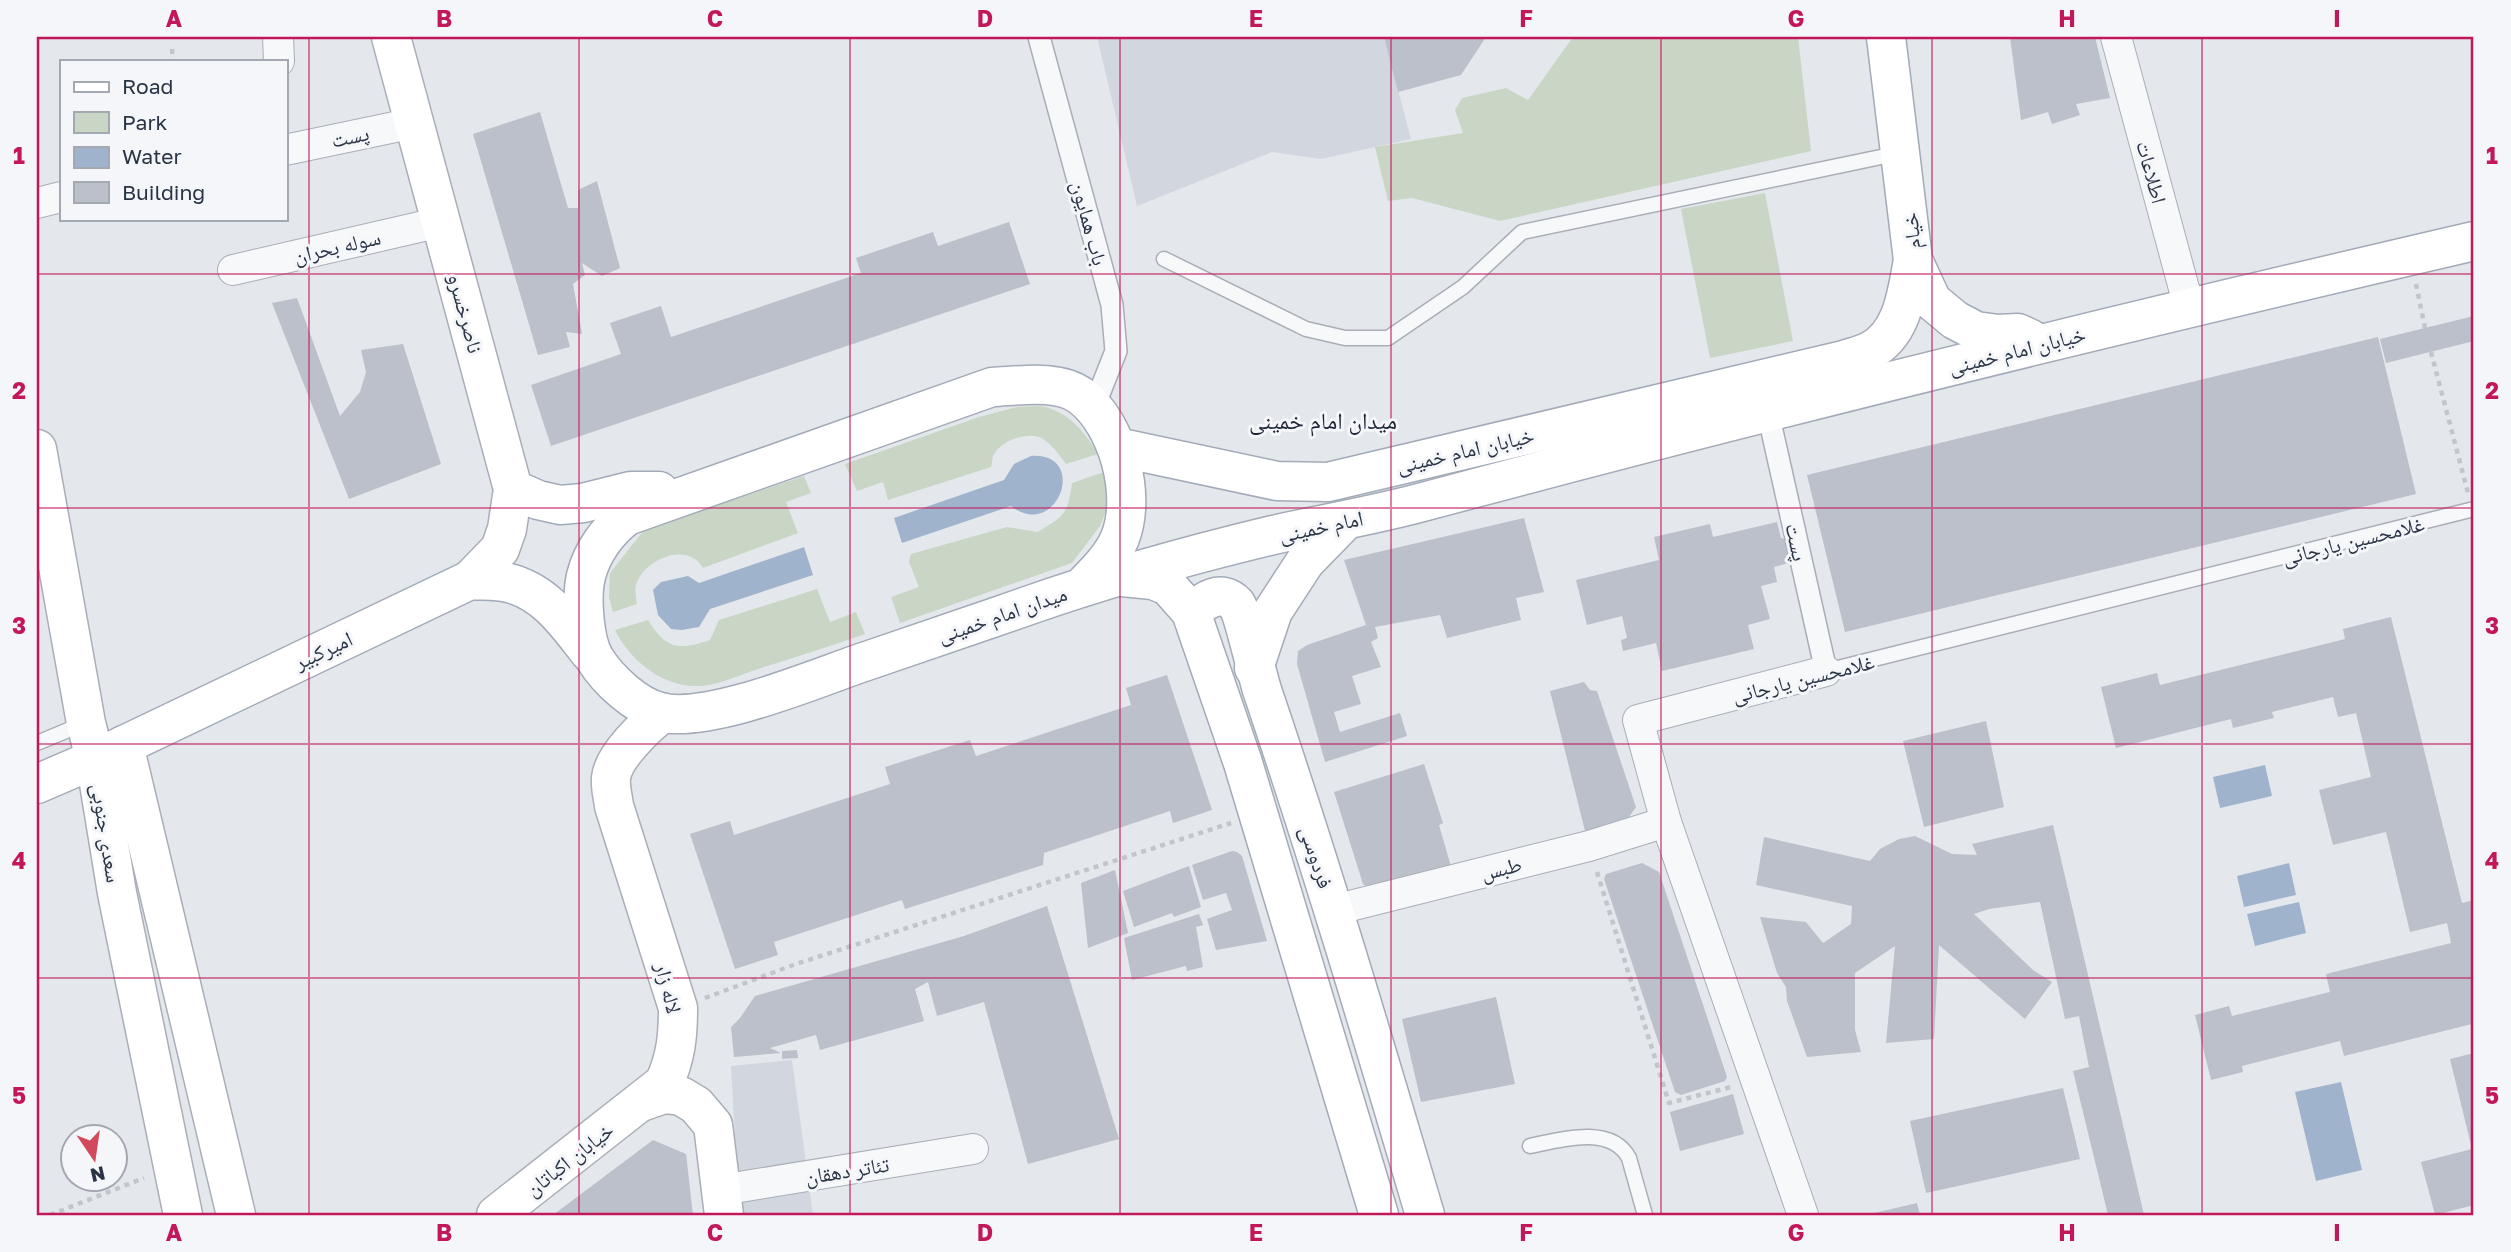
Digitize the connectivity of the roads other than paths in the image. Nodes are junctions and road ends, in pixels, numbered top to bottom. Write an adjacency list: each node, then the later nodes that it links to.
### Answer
1 (278, 37): 6 (street)
2 (391, 37): 7 (main road, ناصرخسرو)
3 (1039, 37): 19 (street, باب همایون)
4 (1886, 37): 9 (main road, خیام)
5 (2116, 37): 17 (street, اطلاعات)
6 (279, 60)
7 (414, 123): 8 (street, پست); 12 (main road, ناصرخسرو)
8 (287, 150)
9 (1901, 152): 14 (lane); 15 (main road, خیام)
10 (60, 197): 11 (street)
11 (37, 203)
12 (441, 222): 16 (street, سوله بحران); 24 (main road, ناصرخسرو)
13 (2474, 241): 17 (main road, خیابان امام خمینی)
14 (1164, 259)
15 (1913, 260): 18 (main road, خیام); 21 (main road, خیابان امام خمینی)
16 (233, 270)
17 (2189, 307): 18 (main road, خیابان امام خمینی)
18 (2042, 344): 20 (main road, خیابان امام خمینی)
19 (1093, 409): 21 (main road, میدان امام خمینی); 25 (main road, میدان امام خمینی)
20 (1768, 413): 23 (main road, خیابان امام خمینی); 34 (street, پست)
21 (1117, 447): 30 (main road, میدان امام خمینی)
22 (37, 449): 36 (main road, سعدی جنوبی)
23 (1562, 465): 27 (main road, امام خمینی)
24 (513, 489): 25 (main road); 29 (main road, ناصرخسرو)
25 (700, 490): 32 (main road, میدان امام خمینی)
26 (2474, 513): 34 (lane, غلامحسین یارجانی)
27 (1345, 521): 28 (main road, امام خمینی); 33 (main road)
28 (1120, 577): 30 (main road, امام خمینی); 31 (main road, فردوسی)
29 (470, 580): 32 (main road); 38 (main road, امیرکبیر)
30 (1081, 588): 35 (main road, میدان امام خمینی)
31 (1191, 612): 33 (main road, فردوسی); 42 (main road, فردوسی)
32 (593, 656): 35 (main road, میدان امام خمینی)
33 (1254, 667): 41 (main road, فردوسی)
34 (1826, 671): 40 (street, غلامحسین یارجانی)
35 (663, 713): 43 (main road, لاله زار)
36 (86, 723): 37 (lane); 38 (main road, سعدی جنوبی)
37 (37, 743)
38 (109, 752): 39 (main road, امیرکبیر); 47 (main road, سعدی جنوبی); 48 (main road, سعدی جنوبی)
39 (37, 784)
40 (1666, 822): 41 (street, طبس); 53 (street, غلامحسین یارجانی)
41 (1334, 910): 42 (main road); 51 (main road, فردوسی)
42 (1292, 921): 50 (main road, فردوسی)
43 (641, 1102): 46 (main road); 49 (main road, خیابان اکباتان)
44 (1530, 1146): 52 (lane)
45 (973, 1149): 46 (street, تئاتر دهقان)
46 (722, 1203)
47 (183, 1215)
48 (236, 1215)
49 (496, 1215)
50 (1379, 1215)
51 (1425, 1215)
52 (1645, 1215)
53 (1803, 1215)

